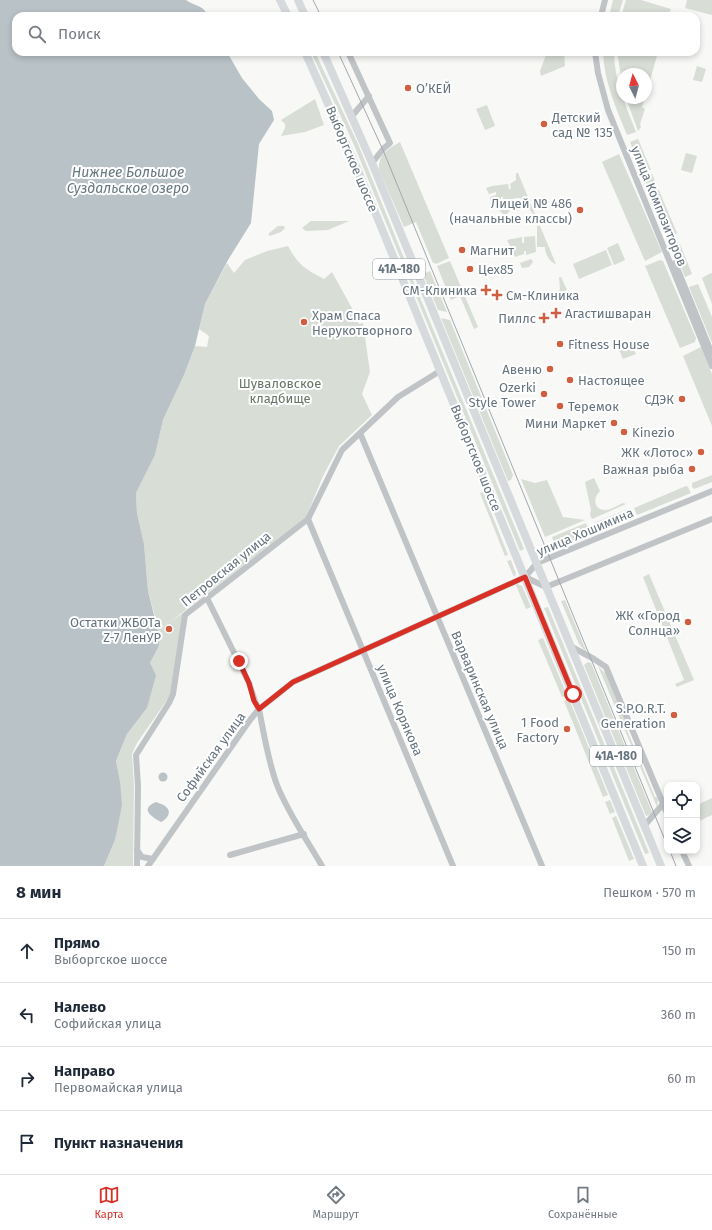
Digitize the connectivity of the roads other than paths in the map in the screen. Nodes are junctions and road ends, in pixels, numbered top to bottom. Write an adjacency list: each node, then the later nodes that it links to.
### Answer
1 (280, 0): 5 (main road)
2 (298, 0): 6 (main road)
3 (605, 0): 7 (street)
4 (609, 0): 8 (street)
5 (286, 12)
6 (303, 12)
7 (602, 12)
8 (606, 12)
9 (307, 56): 19 (main road, Выборгское шоссе / 41А-180)
10 (325, 56): 15 (main road, Выборгское шоссе / 41А-180)
11 (350, 56): 14 (street)
12 (596, 56): 18 (street, улица Композиторов)
13 (600, 56): 17 (street, улица Композиторов)
14 (369, 96): 15 (street); 16 (street)
15 (352, 116): 16 (main road, Выборгское шоссе / 41А-180)
16 (372, 163): 24 (main road, Выборгское шоссе / 41А-180)
17 (712, 354)
18 (712, 366)
19 (440, 371): 20 (street, Петровская улица); 25 (main road, Выборгское шоссе / 41А-180)
20 (360, 433): 22 (street, Петровская улица); 28 (street, Варваринская улица)
21 (712, 492): 24 (street, улица Хошимина)
22 (308, 519): 27 (street, Петровская улица); 30 (street, улица Корякова)
23 (712, 519): 26 (street)
24 (536, 563): 25 (street, улица Хошимина); 26 (main road, Выборгское шоссе / 41А-180)
25 (525, 577): 26 (street); 28 (street, Софийская улица); 44 (main road, Выборгское шоссе / 41А-180)
26 (546, 587): 29 (main road, Выборгское шоссе / 41А-180)
27 (207, 598): 31 (street); 35 (street, Петровская улица)
28 (437, 617): 30 (street, Софийская улица); 43 (street, Варваринская улица)
29 (570, 646): 32 (street); 33 (main road, Выборгское шоссе / 41А-180)
30 (363, 650): 31 (street, Софийская улица); 42 (street, улица Корякова)
31 (259, 709): 34 (street); 38 (street, Софийская улица)
32 (663, 804): 33 (street)
33 (644, 826): 45 (main road, Выборгское шоссе / 41А-180)
34 (304, 834): 37 (street); 41 (street)
35 (137, 850): 38 (street); 39 (street, Петровская улица)
36 (683, 854): 46 (street)
37 (230, 855)
38 (153, 859): 40 (street, Софийская улица)
39 (137, 866)
40 (148, 866)
41 (322, 866)
42 (453, 866)
43 (542, 866)
44 (643, 866)
45 (661, 866)
46 (688, 866)

